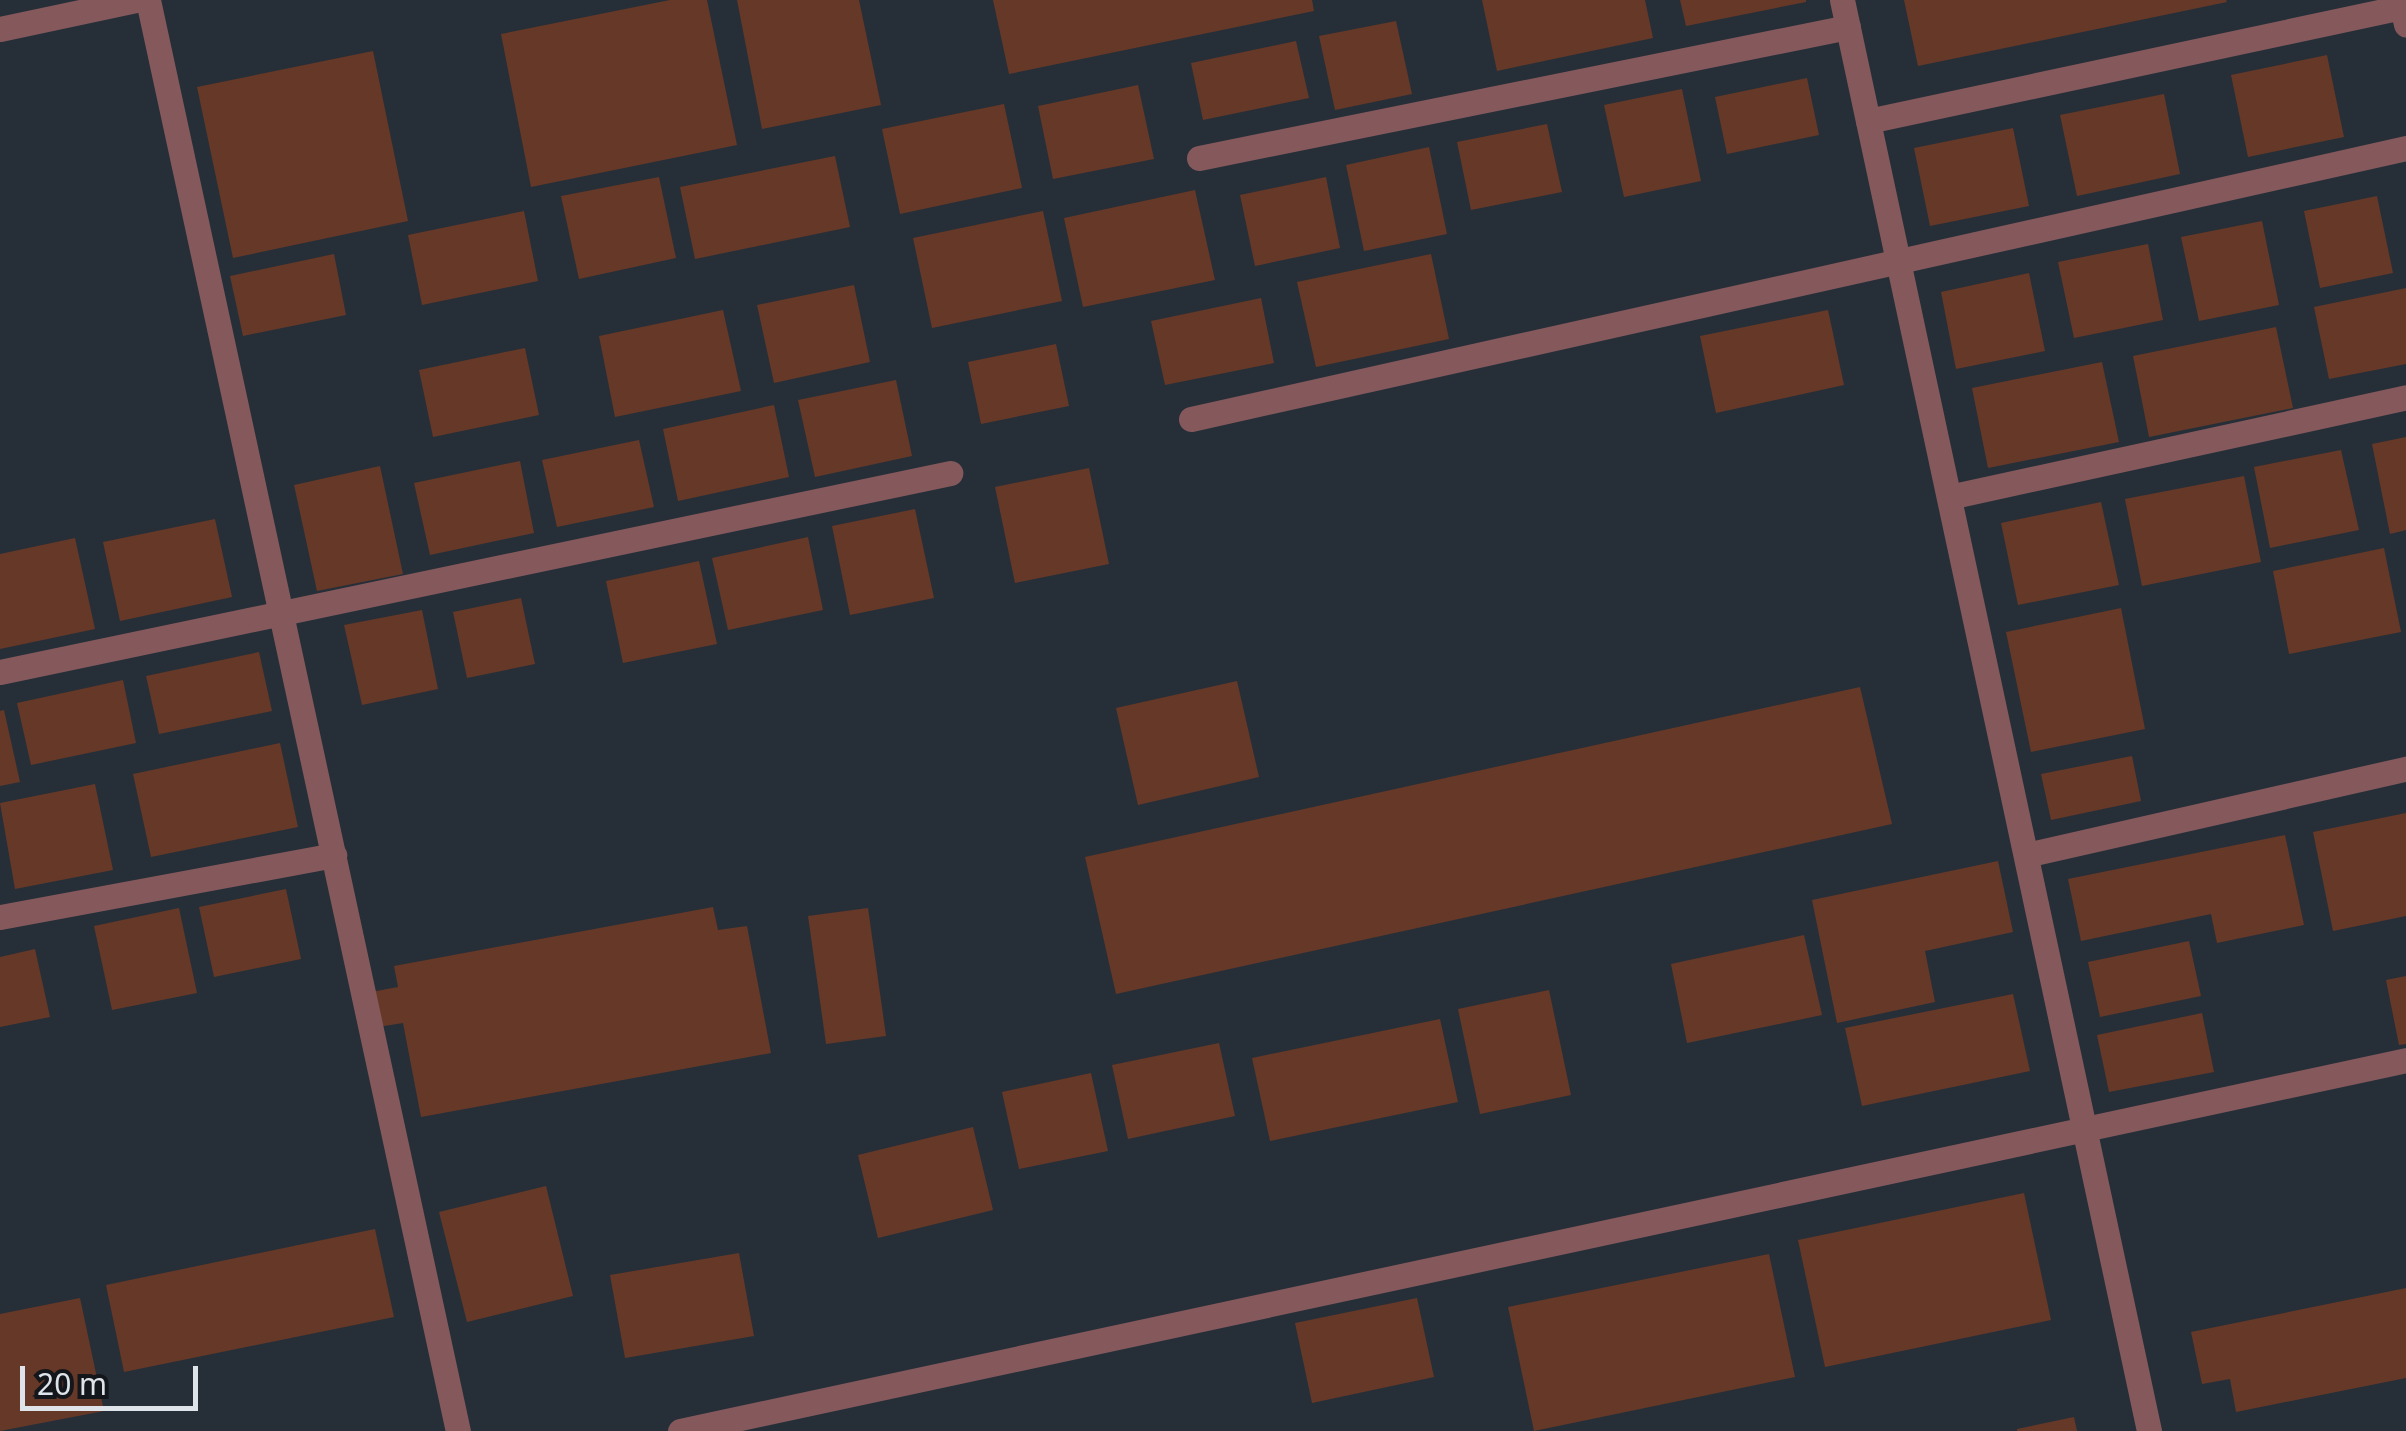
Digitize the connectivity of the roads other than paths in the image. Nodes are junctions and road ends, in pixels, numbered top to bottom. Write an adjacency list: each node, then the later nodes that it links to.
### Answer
1 (136, 0): 6 (street)
2 (148, 0): 15 (street)
3 (1842, 0): 5 (street)
4 (2406, 25): 7 (street)
5 (1848, 27): 7 (street); 9 (street)
6 (0, 29)
7 (1868, 121): 10 (street)
8 (2406, 148): 10 (street)
9 (1199, 158)
10 (1899, 264): 12 (street); 14 (street)
11 (2406, 397): 14 (street)
12 (1191, 419)
13 (950, 473): 15 (street)
14 (1949, 497): 18 (street)
15 (282, 614): 16 (street); 19 (street)
16 (0, 672)
17 (2406, 769): 18 (street)
18 (2026, 854): 22 (street)
19 (334, 855): 20 (street); 23 (street)
20 (0, 917)
21 (2406, 1060): 22 (street)
22 (2086, 1132): 24 (street); 25 (street)
23 (458, 1431)
24 (680, 1431)
25 (2149, 1431)

